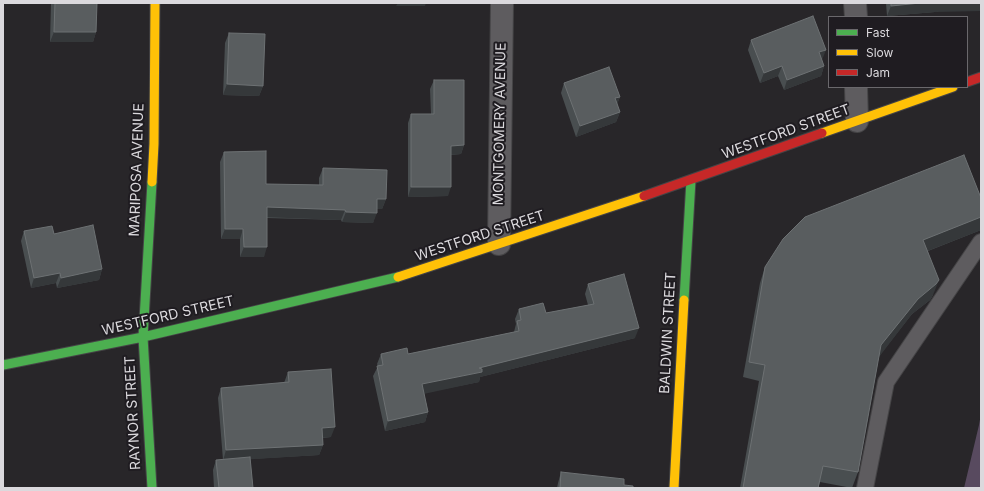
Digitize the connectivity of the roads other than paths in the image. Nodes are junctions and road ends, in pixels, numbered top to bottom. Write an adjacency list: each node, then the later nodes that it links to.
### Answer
1 (155, 3): 13 (main road, MARIPOSA AVENUE)
2 (502, 3): 12 (street, MONTGOMERY AVENUE)
3 (855, 3): 4 (street)
4 (856, 16)
5 (981, 77): 6 (main road)
6 (968, 82)
7 (856, 88): 9 (street)
8 (950, 88): 9 (main road, WESTFORD STREET)
9 (857, 121): 10 (main road, WESTFORD STREET)
10 (691, 180): 12 (main road, WESTFORD STREET); 16 (main road, BALDWIN STREET)
11 (981, 242): 17 (lane)
12 (499, 244): 13 (main road, WESTFORD STREET)
13 (143, 337): 14 (main road, WESTFORD STREET); 15 (main road, RAYNOR STREET)
14 (3, 365)
15 (152, 488)
16 (674, 488)
17 (865, 488)

